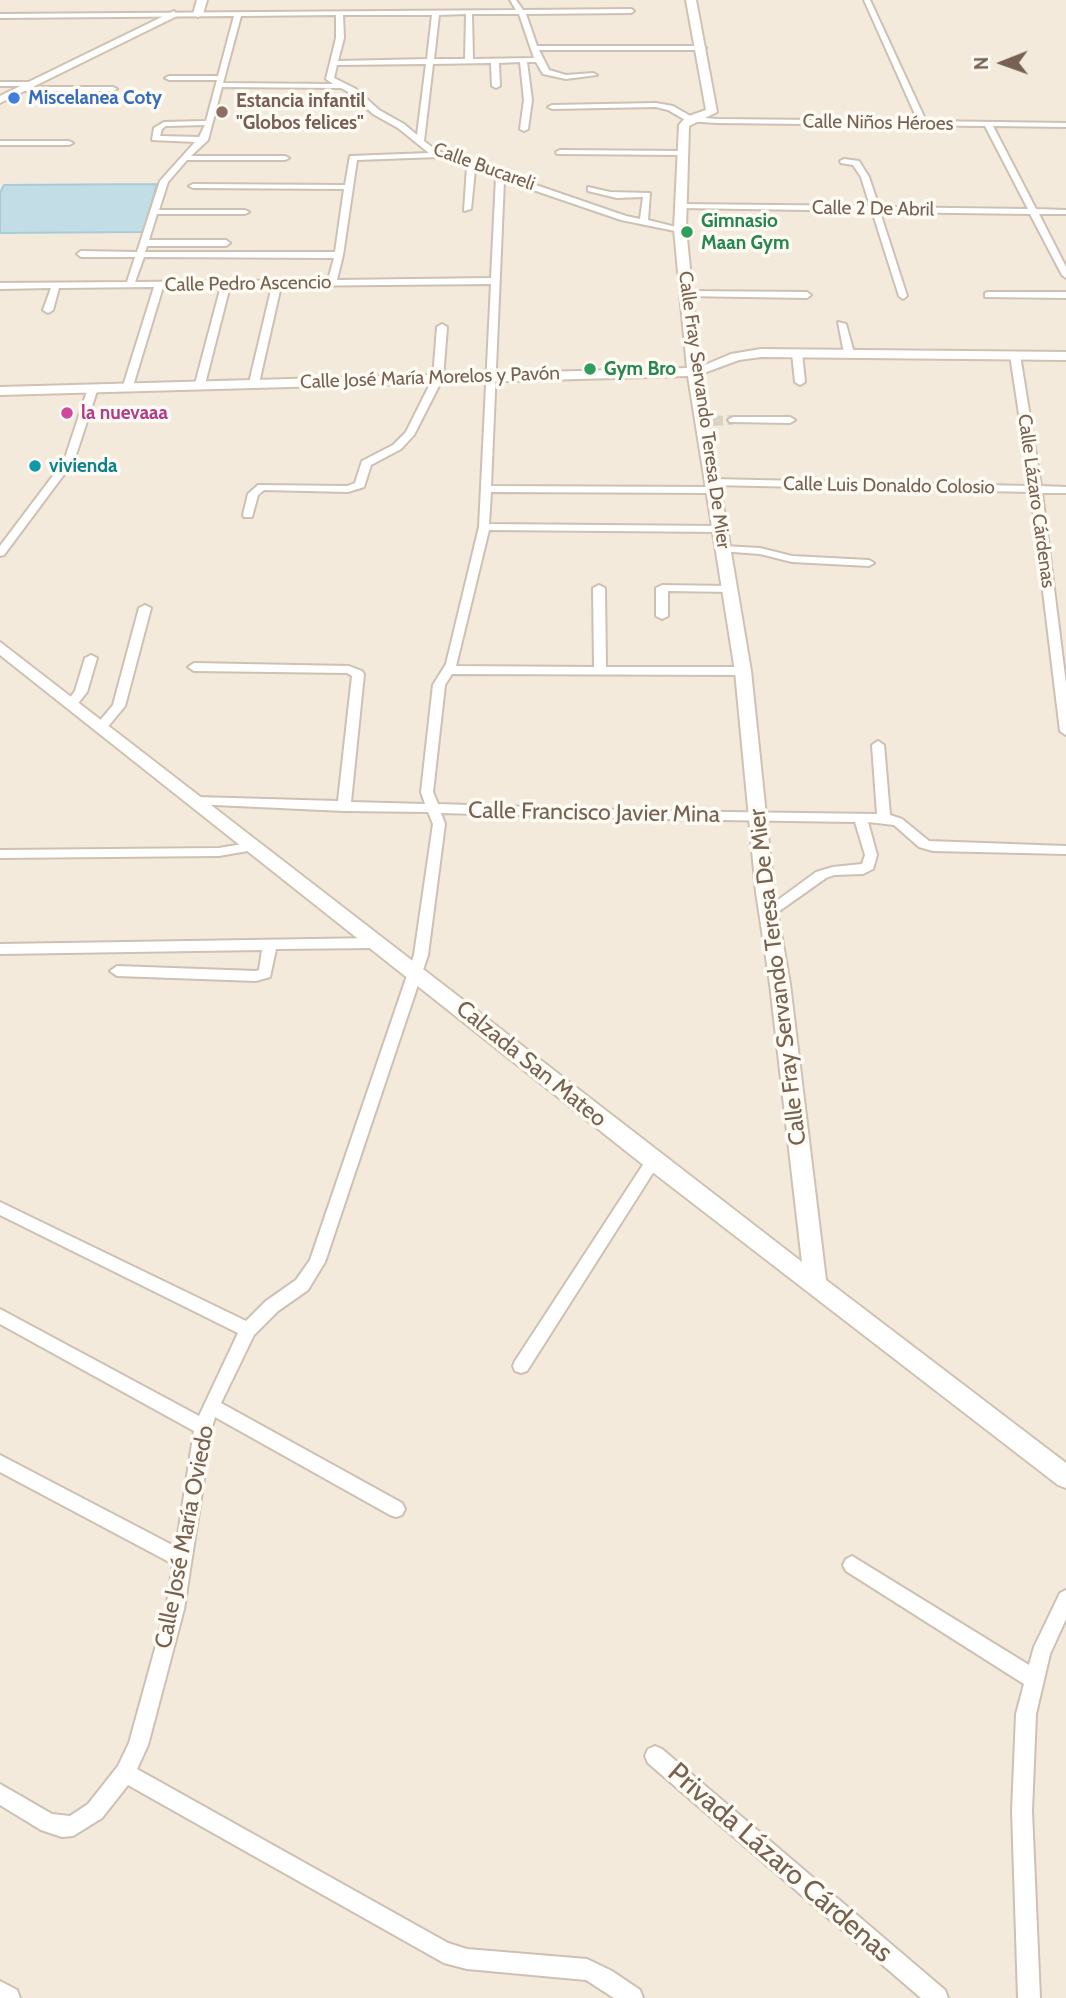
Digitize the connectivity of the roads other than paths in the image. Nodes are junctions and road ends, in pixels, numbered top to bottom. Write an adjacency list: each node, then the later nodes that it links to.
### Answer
1 (202, 0): 13 (main road)
2 (383, 0): 8 (street)
3 (513, 0): 7 (street)
4 (691, 0): 17 (main road, Calle Fray Servando Teresa De Mier)
5 (867, 0): 36 (street)
6 (631, 10): 7 (street)
7 (520, 11): 10 (street); 16 (street)
8 (380, 12): 9 (street); 11 (street)
9 (436, 12): 10 (street); 21 (street)
10 (469, 12): 22 (street)
11 (339, 13): 14 (street); 23 (street)
12 (174, 14): 13 (street); 15 (street); 30 (main road)
13 (198, 14): 14 (street)
14 (238, 14): 26 (street)
15 (0, 16)
16 (536, 48): 17 (street); 18 (street)
17 (702, 48): 34 (main road, Calle Fray Servando Teresa De Mier)
18 (538, 60): 20 (street); 24 (street)
19 (495, 61): 20 (street); 22 (street); 29 (street)
20 (523, 61): 39 (street)
21 (429, 62): 22 (street); 23 (street); 41 (street)
22 (469, 62)
23 (335, 63): 28 (street)
24 (593, 75)
25 (169, 78): 26 (street)
26 (220, 82): 28 (street); 35 (street)
27 (0, 84): 30 (street)
28 (340, 86): 41 (street, Calle Bucareli)
29 (496, 86)
30 (26, 87): 31 (street); 32 (main road)
31 (113, 89)
32 (0, 100)
33 (552, 107): 34 (street)
34 (691, 119): 36 (street, Calle Niños Héroes); 45 (main road, Calle Fray Servando Teresa De Mier)
35 (209, 123): 40 (street); 40 (street)
36 (923, 124): 37 (street, Calle Niños Héroes)
37 (988, 124): 38 (street, Calle Niños Héroes); 58 (street)
38 (1066, 125)
39 (524, 129)
40 (204, 140): 47 (street)
41 (420, 142): 46 (street, Calle Bucareli)
42 (0, 143): 43 (street)
43 (69, 143)
44 (560, 152): 45 (street)
45 (682, 153): 55 (main road, Calle Fray Servando Teresa De Mier)
46 (440, 155): 50 (street, Calle Bucareli); 53 (street)
47 (186, 158): 48 (street); 59 (street)
48 (285, 158)
49 (844, 160): 57 (street)
50 (471, 166): 51 (street, Calle Bucareli); 56 (street)
51 (500, 174): 62 (street, Calle Bucareli); 74 (street, Calle José María Oviedo)
52 (193, 187): 53 (street)
53 (348, 187): 72 (street)
54 (591, 189): 62 (street)
55 (681, 206): 57 (street, Calle 2 De Abril); 63 (main road, Calle Fray Servando Teresa De Mier)
56 (467, 209)
57 (875, 209): 58 (street, Calle 2 De Abril); 86 (street)
58 (1033, 211): 61 (street, Calle 2 De Abril); 66 (street)
59 (155, 212): 60 (street); 64 (street)
60 (245, 212)
61 (1066, 212)
62 (644, 223): 63 (street, Calle Bucareli)
63 (680, 229): 82 (main road, Calle Fray Servando Teresa De Mier)
64 (145, 243): 65 (street); 71 (street)
65 (226, 243)
66 (1050, 243): 67 (street); 69 (street)
67 (1066, 243)
68 (81, 254): 71 (street)
69 (1055, 254): 70 (street); 73 (street)
70 (1066, 254)
71 (141, 255): 72 (street); 80 (street)
72 (340, 255): 75 (street)
73 (1065, 270)
74 (496, 281): 75 (street, Calle Pedro Ascencio); 95 (street, Calle José María Oviedo)
75 (332, 283): 78 (street, Calle Pedro Ascencio)
76 (159, 284): 77 (street, Calle Pedro Ascencio); 80 (street, Calle Pedro Ascencio); 100 (street)
77 (226, 284): 78 (street, Calle Pedro Ascencio); 99 (street)
78 (276, 284): 98 (street)
79 (56, 285): 80 (street, Calle Pedro Ascencio); 81 (street, Calle Pedro Ascencio); 87 (street)
80 (130, 285)
81 (0, 286)
82 (685, 294): 83 (street); 94 (main road, Calle Fray Servando Teresa De Mier)
83 (807, 295)
84 (988, 295): 85 (street)
85 (1066, 295)
86 (903, 296)
87 (48, 310)
88 (841, 324): 91 (street)
89 (442, 327): 96 (street)
90 (797, 353): 91 (main road, Calle José María Morelos y Pavón); 94 (main road, Calle José María Morelos y Pavón); 97 (street)
91 (849, 353): 92 (main road, Calle José María Morelos y Pavón)
92 (1015, 355): 93 (main road, Calle José María Morelos y Pavón); 107 (street, Calle Lázaro Cárdenas)
93 (1066, 356)
94 (694, 372): 95 (main road, Calle José María Morelos y Pavón); 105 (main road, Calle Fray Servando Teresa De Mier)
95 (493, 376): 96 (main road, Calle José María Morelos y Pavón); 106 (street, Calle José María Oviedo)
96 (438, 378): 98 (main road, Calle José María Morelos y Pavón); 109 (street)
97 (800, 382)
98 (254, 383): 99 (main road, Calle José María Morelos y Pavón)
99 (200, 384): 100 (main road, Calle José María Morelos y Pavón)
100 (128, 386): 101 (main road, Calle José María Morelos y Pavón)
101 (93, 388): 102 (main road, Calle José María Morelos y Pavón); 113 (street)
102 (0, 391)
103 (733, 420): 104 (street)
104 (790, 420)
105 (713, 486): 106 (street, Calle Luis Donaldo Colosio); 107 (street, Calle Luis Donaldo Colosio); 111 (main road, Calle Fray Servando Teresa De Mier)
106 (487, 489): 110 (street, Calle José María Oviedo)
107 (1036, 489): 108 (street, Calle Luis Donaldo Colosio); 120 (street, Calle Lázaro Cárdenas)
108 (1066, 490)
109 (248, 514)
110 (484, 527): 111 (street); 123 (street, Calle José María Oviedo)
111 (720, 529): 112 (main road, Calle Fray Servando Teresa De Mier)
112 (724, 549): 114 (street); 116 (main road, Calle Fray Servando Teresa De Mier)
113 (0, 552)
114 (869, 564)
115 (599, 588): 124 (street)
116 (730, 589): 118 (street); 125 (main road, Calle Fray Servando Teresa De Mier)
117 (145, 608): 127 (street)
118 (662, 617)
119 (0, 647): 126 (main road, Calzada San Mateo)
120 (1060, 652): 128 (street, Calle Lázaro Cárdenas)
121 (91, 659): 126 (street)
122 (194, 667): 131 (street)
123 (450, 670): 124 (street); 132 (street, Calle José María Oviedo)
124 (600, 670): 125 (street)
125 (743, 671): 133 (main road, Calle Fray Servando Teresa De Mier)
126 (72, 703): 127 (main road, Calzada San Mateo)
127 (102, 726): 130 (main road, Calzada San Mateo)
128 (1066, 731)
129 (877, 745): 135 (street)
130 (197, 801): 131 (street, Calle Francisco Javier Mina); 136 (main road, Calzada San Mateo)
131 (344, 807): 132 (street, Calle Francisco Javier Mina)
132 (434, 809): 133 (street, Calle Francisco Javier Mina); 144 (street, Calle José María Oviedo)
133 (758, 816): 134 (street, Calle Francisco Javier Mina); 139 (main road, Calle Fray Servando Teresa De Mier)
134 (860, 817): 135 (street, Calle Francisco Javier Mina); 139 (street)
135 (884, 818): 137 (street, Calle Francisco Javier Mina)
136 (254, 846): 138 (street); 140 (main road, Calzada San Mateo)
137 (1066, 850)
138 (0, 854)
139 (768, 914): 147 (main road, Calle Fray Servando Teresa De Mier)
140 (375, 943): 141 (street); 144 (main road, Calzada San Mateo)
141 (270, 945): 142 (street); 143 (street)
142 (0, 949)
143 (117, 971)
144 (415, 972): 145 (main road, Calzada San Mateo); 149 (street, Calle José María Oviedo)
145 (653, 1161): 147 (main road, Calzada San Mateo); 150 (street)
146 (0, 1208): 149 (street)
147 (815, 1284): 154 (main road, Calzada San Mateo)
148 (0, 1316): 152 (street)
149 (248, 1331): 151 (street, Calle José María Oviedo)
150 (521, 1366)
151 (211, 1406): 152 (street, Calle José María Oviedo); 155 (street)
152 (204, 1427): 156 (street, Calle José María Oviedo)
153 (0, 1463): 156 (street)
154 (1066, 1477)
155 (396, 1509)
156 (184, 1561): 161 (street, Calle José María Oviedo)
157 (852, 1565): 159 (street)
158 (1066, 1599): 159 (street)
159 (1033, 1679): 167 (street)
160 (655, 1756): 166 (street, Privada Lázaro Cárdenas)
161 (125, 1773): 162 (street, Calle José María Oviedo); 165 (street)
162 (0, 1794)
163 (0, 1992): 164 (street)
164 (9, 1998)
165 (632, 1998)
166 (937, 1998)
167 (1029, 1998)

